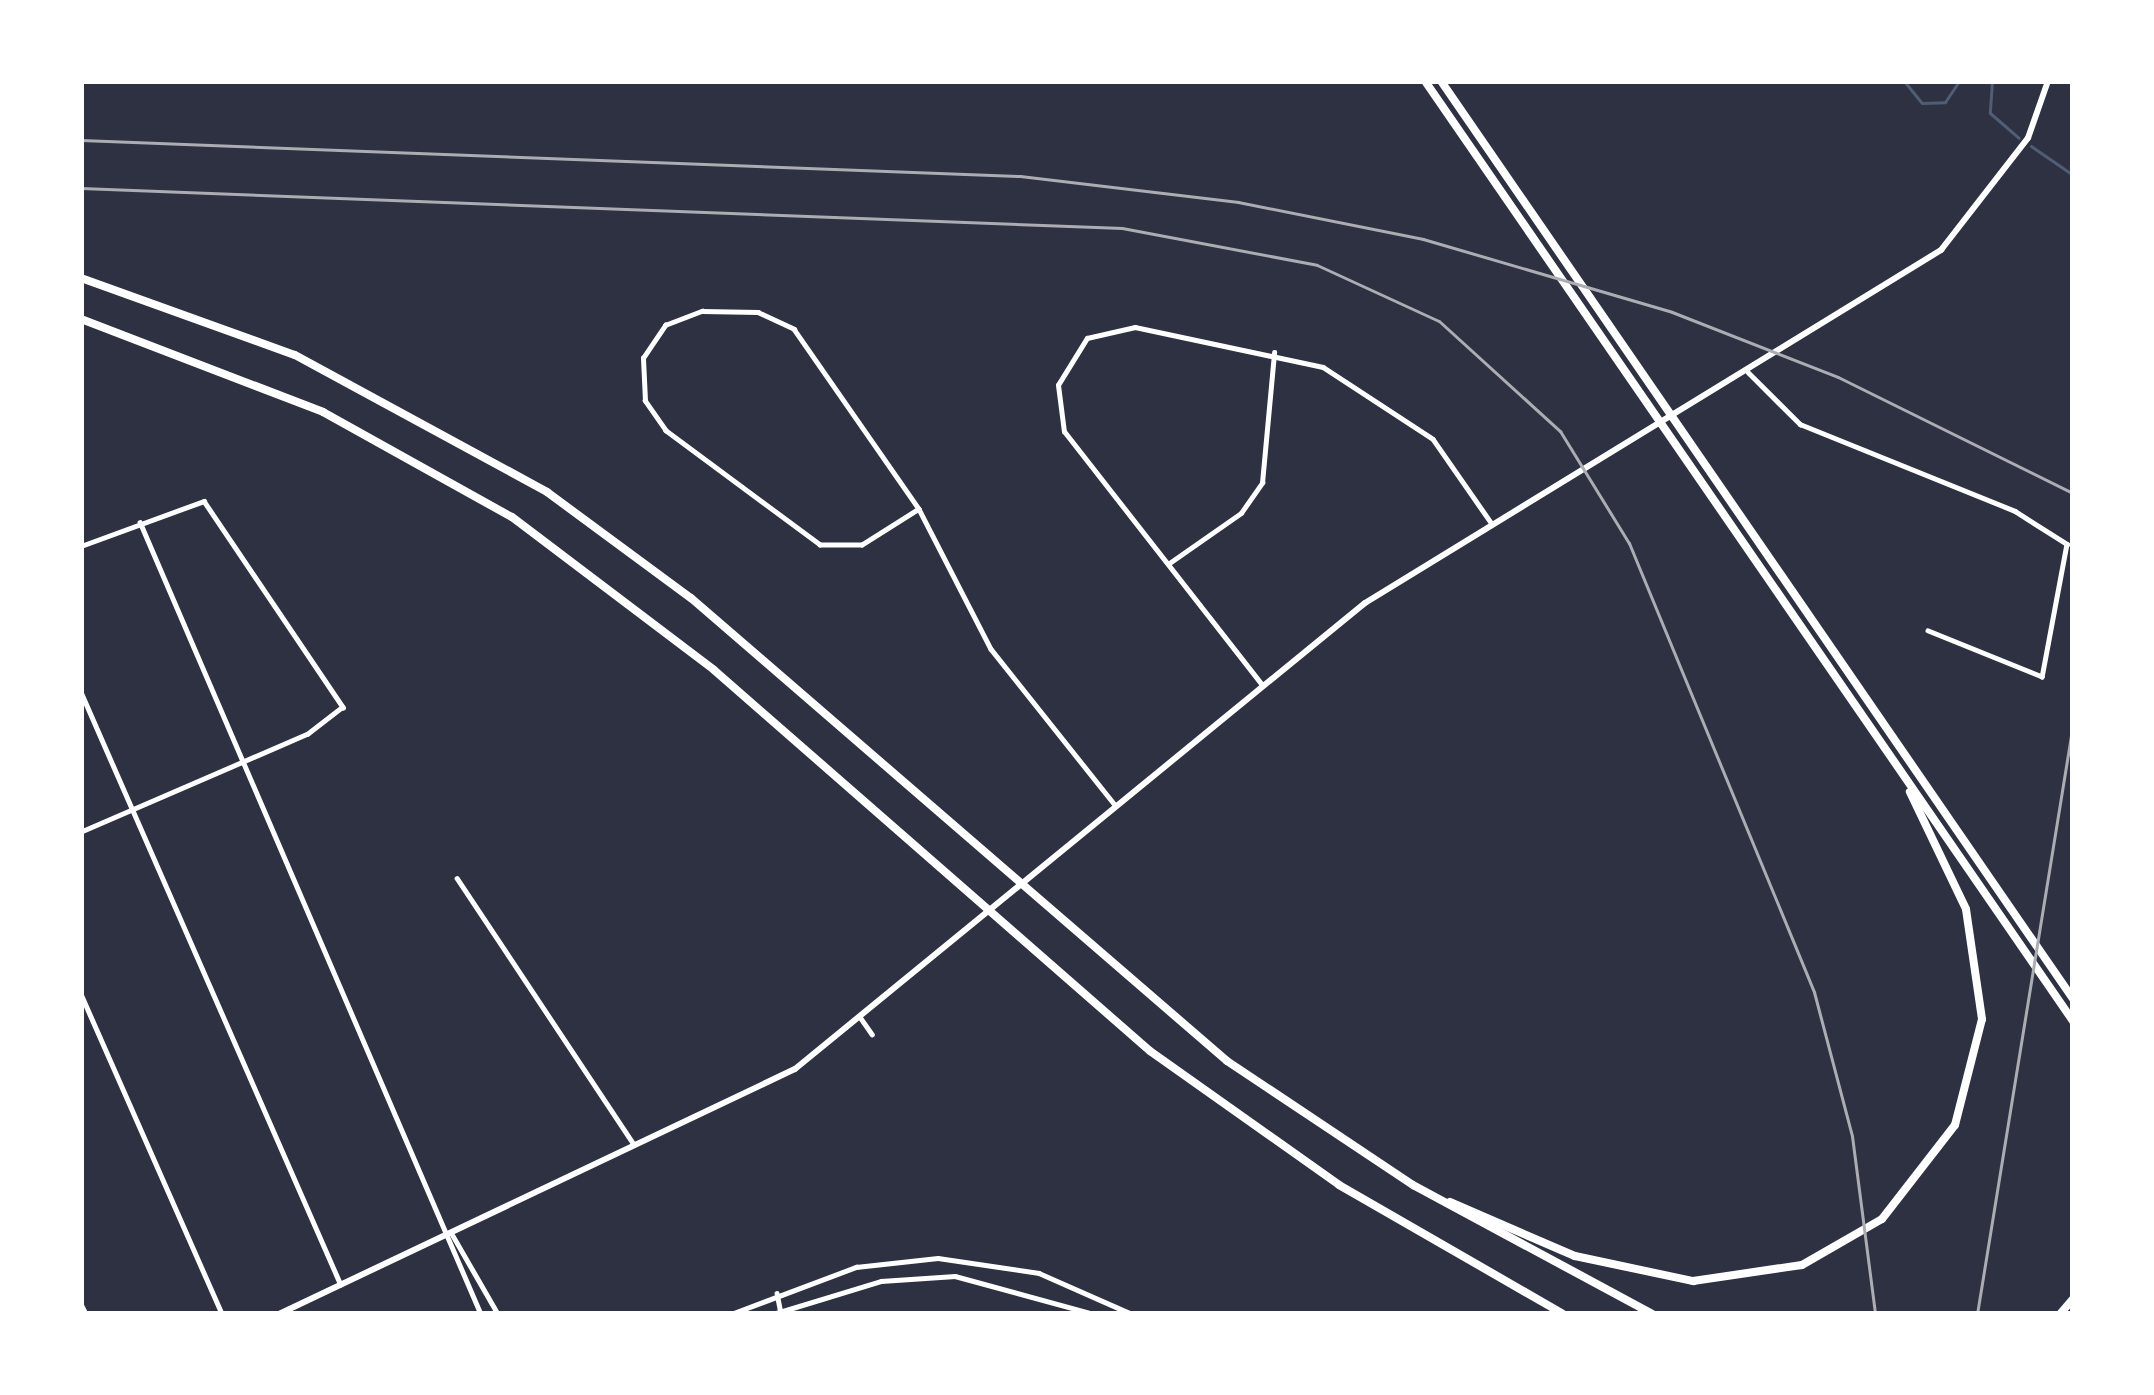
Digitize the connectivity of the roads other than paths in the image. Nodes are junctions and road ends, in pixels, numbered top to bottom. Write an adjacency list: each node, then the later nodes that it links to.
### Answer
1 (1425, 81): 17 (highway)
2 (1441, 81): 23 (highway)
3 (2048, 81): 7 (main road)
4 (81, 278): 28 (highway)
5 (81, 319): 43 (highway)
6 (1274, 353): 10 (street); 12 (street); 12 (street)
7 (1748, 372): 10 (main road); 13 (street)
8 (919, 509): 8 (street); 18 (street)
9 (140, 521): 11 (street); 16 (street); 16 (street)
10 (1492, 524): 14 (main road)
11 (81, 546)
12 (1168, 563): 14 (street)
13 (1928, 631)
14 (1262, 685): 18 (main road)
15 (81, 692): 19 (street)
16 (244, 762): 19 (street); 29 (street)
17 (1896, 764): 25 (highway); 28 (highway)
18 (1115, 805): 24 (main road)
19 (134, 809): 20 (street); 30 (street)
20 (81, 832)
21 (457, 878): 27 (street)
22 (81, 994): 36 (street)
23 (2073, 998)
24 (860, 1017): 26 (street); 27 (main road)
25 (2071, 1018)
26 (872, 1034)
27 (634, 1144): 29 (main road)
28 (1413, 1185): 44 (highway)
29 (452, 1234): 30 (main road); 38 (street); 39 (street)
30 (341, 1285): 37 (main road)
31 (777, 1293): 34 (street); 40 (street); 42 (street)
32 (2073, 1298): 45 (highway)
33 (81, 1304): 35 (street)
34 (778, 1313): 41 (street)
35 (86, 1314)
36 (221, 1314)
37 (279, 1314)
38 (481, 1314)
39 (498, 1314)
40 (731, 1314)
41 (1094, 1314)
42 (1132, 1314)
43 (1563, 1314)
44 (1653, 1314)
45 (2060, 1314)

